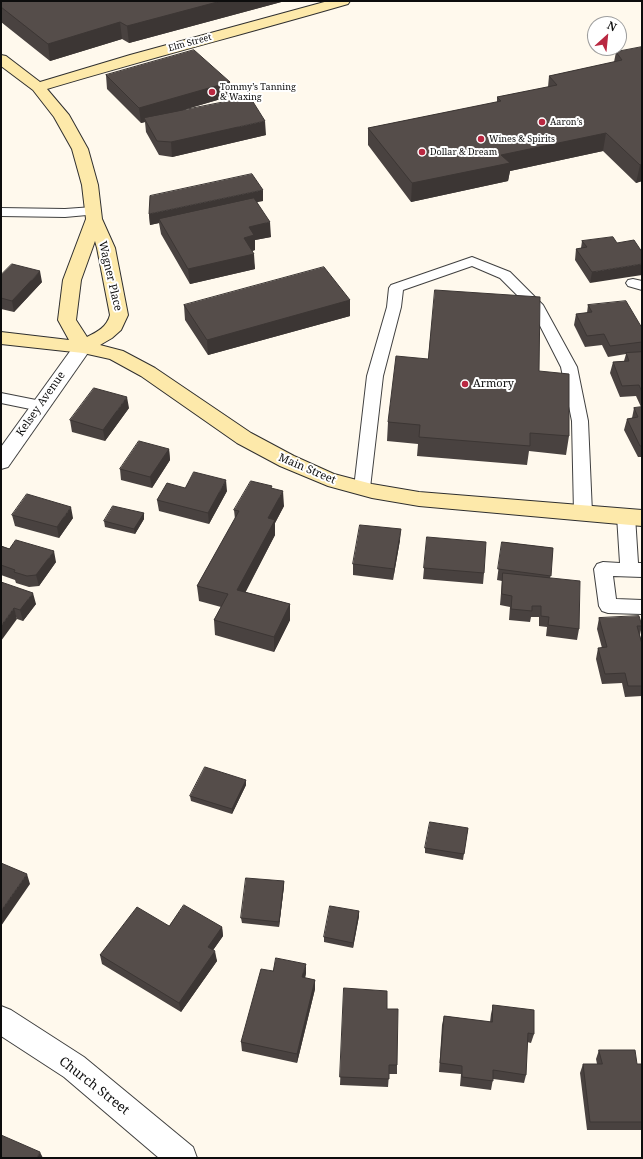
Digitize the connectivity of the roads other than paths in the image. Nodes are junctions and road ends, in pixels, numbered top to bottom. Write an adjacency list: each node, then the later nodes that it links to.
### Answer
1 (343, 1): 3 (main road, Elm Street)
2 (1, 60): 3 (main road, Wagner Place)
3 (38, 87): 5 (main road, Wagner Place)
4 (1, 212): 5 (lane)
5 (94, 215): 7 (main road, Wagner Place); 7 (main road, Wagner Place)
6 (1, 338): 7 (main road, Main Street)
7 (83, 347): 9 (street, Kelsey Avenue); 11 (main road, Main Street)
8 (1, 398): 9 (lane)
9 (40, 406): 10 (street, Kelsey Avenue)
10 (1, 462)
11 (362, 488): 12 (main road, Main Street); 12 (lane)
12 (583, 513): 13 (main road, Main Street)
13 (634, 517): 14 (lane)
14 (635, 570): 15 (lane)
15 (642, 607)
16 (1, 1020): 17 (street, Church Street)
17 (182, 1158)

